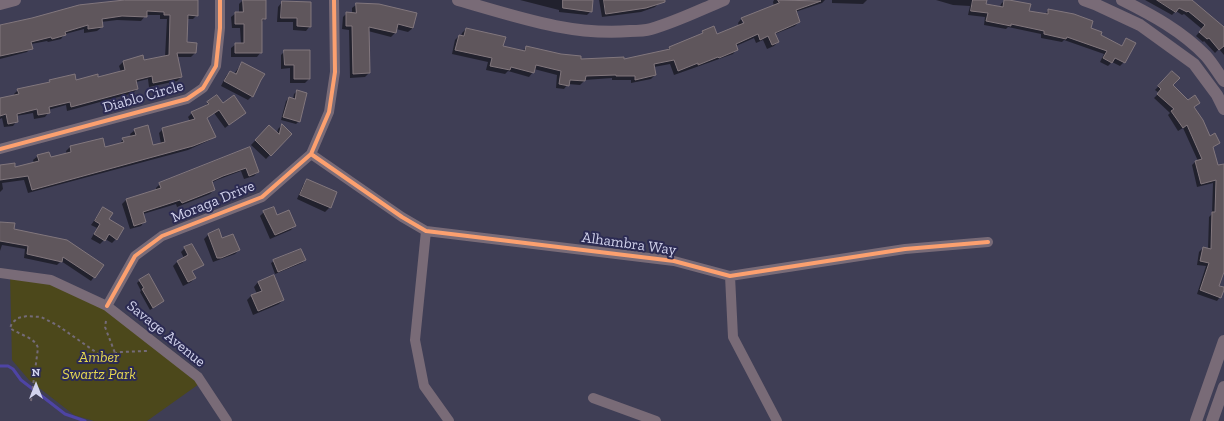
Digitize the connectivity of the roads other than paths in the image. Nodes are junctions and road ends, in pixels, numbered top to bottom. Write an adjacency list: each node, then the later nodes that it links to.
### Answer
1 (16, 0): 8 (street)
2 (220, 0): 11 (street, Diablo Circle)
3 (334, 0): 12 (street, Moraga Drive)
4 (458, 0): 5 (street)
5 (724, 0)
6 (1084, 0): 10 (street)
7 (1122, 0): 9 (street)
8 (0, 4)
9 (1224, 81)
10 (1224, 109)
11 (0, 148)
12 (311, 154): 13 (street, Alhambra Way); 17 (street, Moraga Drive)
13 (426, 231): 16 (street, Alhambra Way); 23 (street)
14 (988, 242): 16 (street, Alhambra Way)
15 (0, 273): 17 (street, Savage Avenue)
16 (730, 276): 25 (street)
17 (107, 306): 22 (street, Savage Avenue)
18 (1224, 341): 21 (street)
19 (1224, 388): 26 (street)
20 (593, 398): 24 (street)
21 (1201, 420)
22 (227, 421)
23 (448, 421)
24 (656, 421)
25 (777, 421)
26 (1212, 421)

